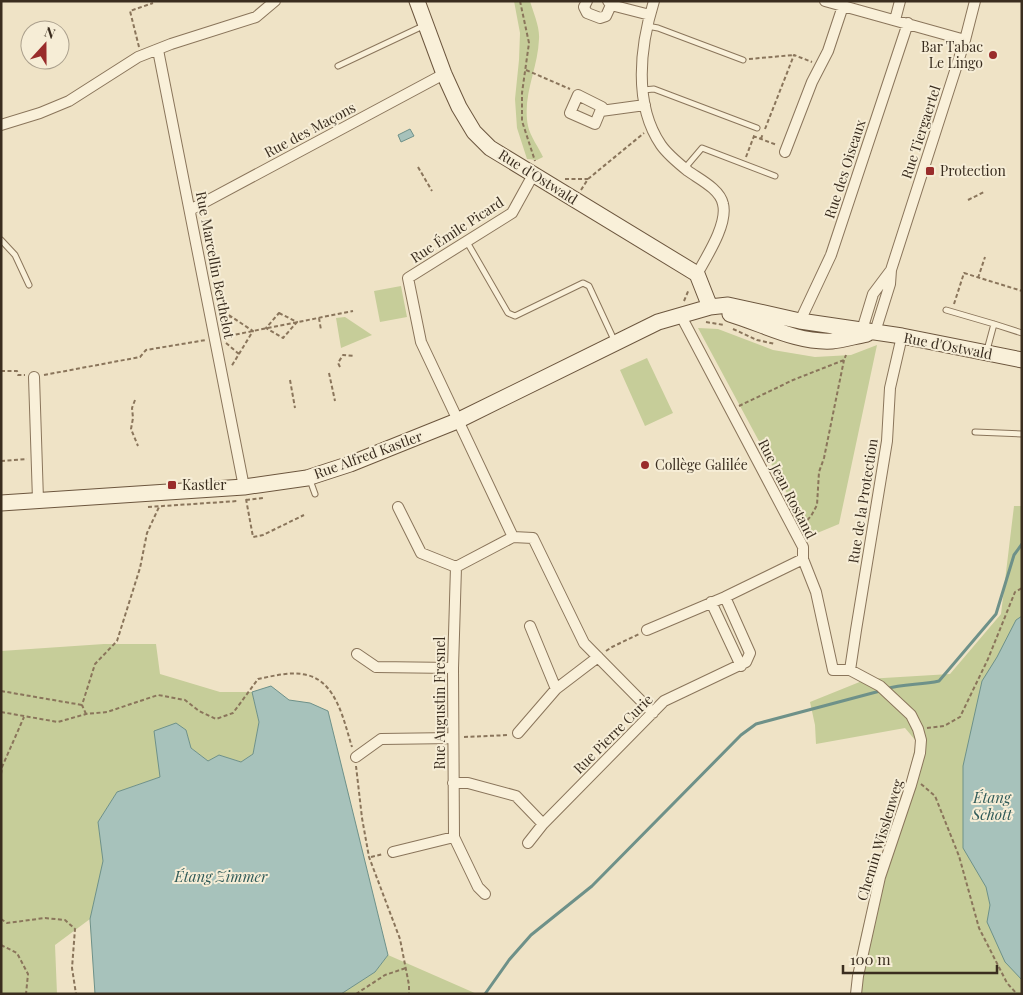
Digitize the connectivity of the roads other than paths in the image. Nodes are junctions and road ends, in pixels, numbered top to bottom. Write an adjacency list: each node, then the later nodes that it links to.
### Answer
1 (275, 1): 16 (street)
2 (417, 1): 13 (main road, Rue d'Ostwald)
3 (587, 1): 8 (street)
4 (654, 1): 10 (street)
5 (825, 1): 9 (street)
6 (900, 1): 11 (street)
7 (975, 1): 15 (street, Rue Tiergaertel)
8 (609, 3): 10 (street)
9 (843, 6): 11 (street); 25 (street)
10 (650, 15): 14 (street)
11 (895, 20): 12 (street)
12 (908, 23): 15 (street); 37 (street, Rue des Oiseaux)
13 (425, 25): 18 (lane); 19 (main road, Rue d'Ostwald)
14 (647, 26): 17 (lane); 20 (street)
15 (965, 40): 39 (street, Rue Tiergaertel)
16 (158, 50): 23 (street); 29 (street, Rue Marcellin Berthelot)
17 (743, 60)
18 (338, 66)
19 (444, 74): 27 (main road, Rue d'Ostwald); 29 (street, Rue des Maçons)
20 (643, 90): 21 (street); 24 (lane)
21 (645, 104): 22 (street); 26 (street)
22 (601, 111): 22 (street)
23 (1, 125)
24 (757, 128)
25 (786, 150)
26 (685, 168): 28 (lane); 32 (street)
27 (535, 169): 31 (street, Rue Émile Picard); 32 (main road, Rue d'Ostwald)
28 (775, 176)
29 (190, 210): 50 (street, Rue Marcellin Berthelot)
30 (1, 240): 33 (lane)
31 (467, 242): 42 (lane); 46 (street, Rue Émile Picard)
32 (697, 274): 34 (main road)
33 (29, 284)
34 (710, 307): 36 (main road, Rue Alfred Kastler); 37 (main road, Rue d'Ostwald); 39 (main road, Rue d'Ostwald)
35 (949, 310): 38 (lane)
36 (681, 316): 42 (main road, Rue Alfred Kastler); 56 (street, Rue Jean Rostand)
37 (800, 321): 39 (main road, Rue d'Ostwald)
38 (994, 324): 40 (lane); 43 (lane)
39 (868, 331): 41 (main road, Rue d'Ostwald)
40 (1022, 333)
41 (902, 336): 43 (main road, Rue d'Ostwald); 66 (street, Rue de la Protection)
42 (616, 343): 46 (main road, Rue Alfred Kastler)
43 (986, 353): 44 (main road, Rue d'Ostwald)
44 (1022, 360)
45 (34, 377): 52 (street)
46 (457, 421): 49 (main road, Rue Alfred Kastler); 55 (street)
47 (975, 432): 48 (lane)
48 (1022, 434)
49 (309, 477): 50 (main road, Rue Alfred Kastler); 51 (lane)
50 (244, 487): 52 (main road, Rue Alfred Kastler)
51 (316, 494)
52 (38, 500): 53 (main road, Rue Alfred Kastler)
53 (1, 503)
54 (398, 507): 57 (street)
55 (513, 537): 57 (street); 63 (street)
56 (803, 559): 58 (street); 66 (street, Rue Jean Rostand)
57 (456, 568): 65 (street, Rue Augustin Fresnel)
58 (724, 597): 59 (street); 64 (street, Rue Pierre Curie)
59 (711, 602): 61 (street); 64 (street)
60 (530, 626): 67 (street)
61 (647, 630)
62 (358, 654): 65 (street)
63 (598, 657): 67 (street); 68 (street)
64 (741, 666): 68 (street, Rue Pierre Curie)
65 (453, 668): 70 (street, Rue Augustin Fresnel)
66 (850, 670): 78 (street, Chemin Wisslenweg)
67 (556, 689): 69 (street)
68 (653, 712): 73 (street, Rue Pierre Curie)
69 (518, 733)
70 (452, 738): 71 (street); 72 (street, Rue Augustin Fresnel)
71 (356, 757)
72 (454, 783): 73 (street); 74 (street, Rue Augustin Fresnel)
73 (543, 824): 75 (street, Rue Pierre Curie)
74 (454, 837): 76 (street); 77 (street, Rue Augustin Fresnel)
75 (528, 843)
76 (392, 852)
77 (485, 894)
78 (856, 994)

